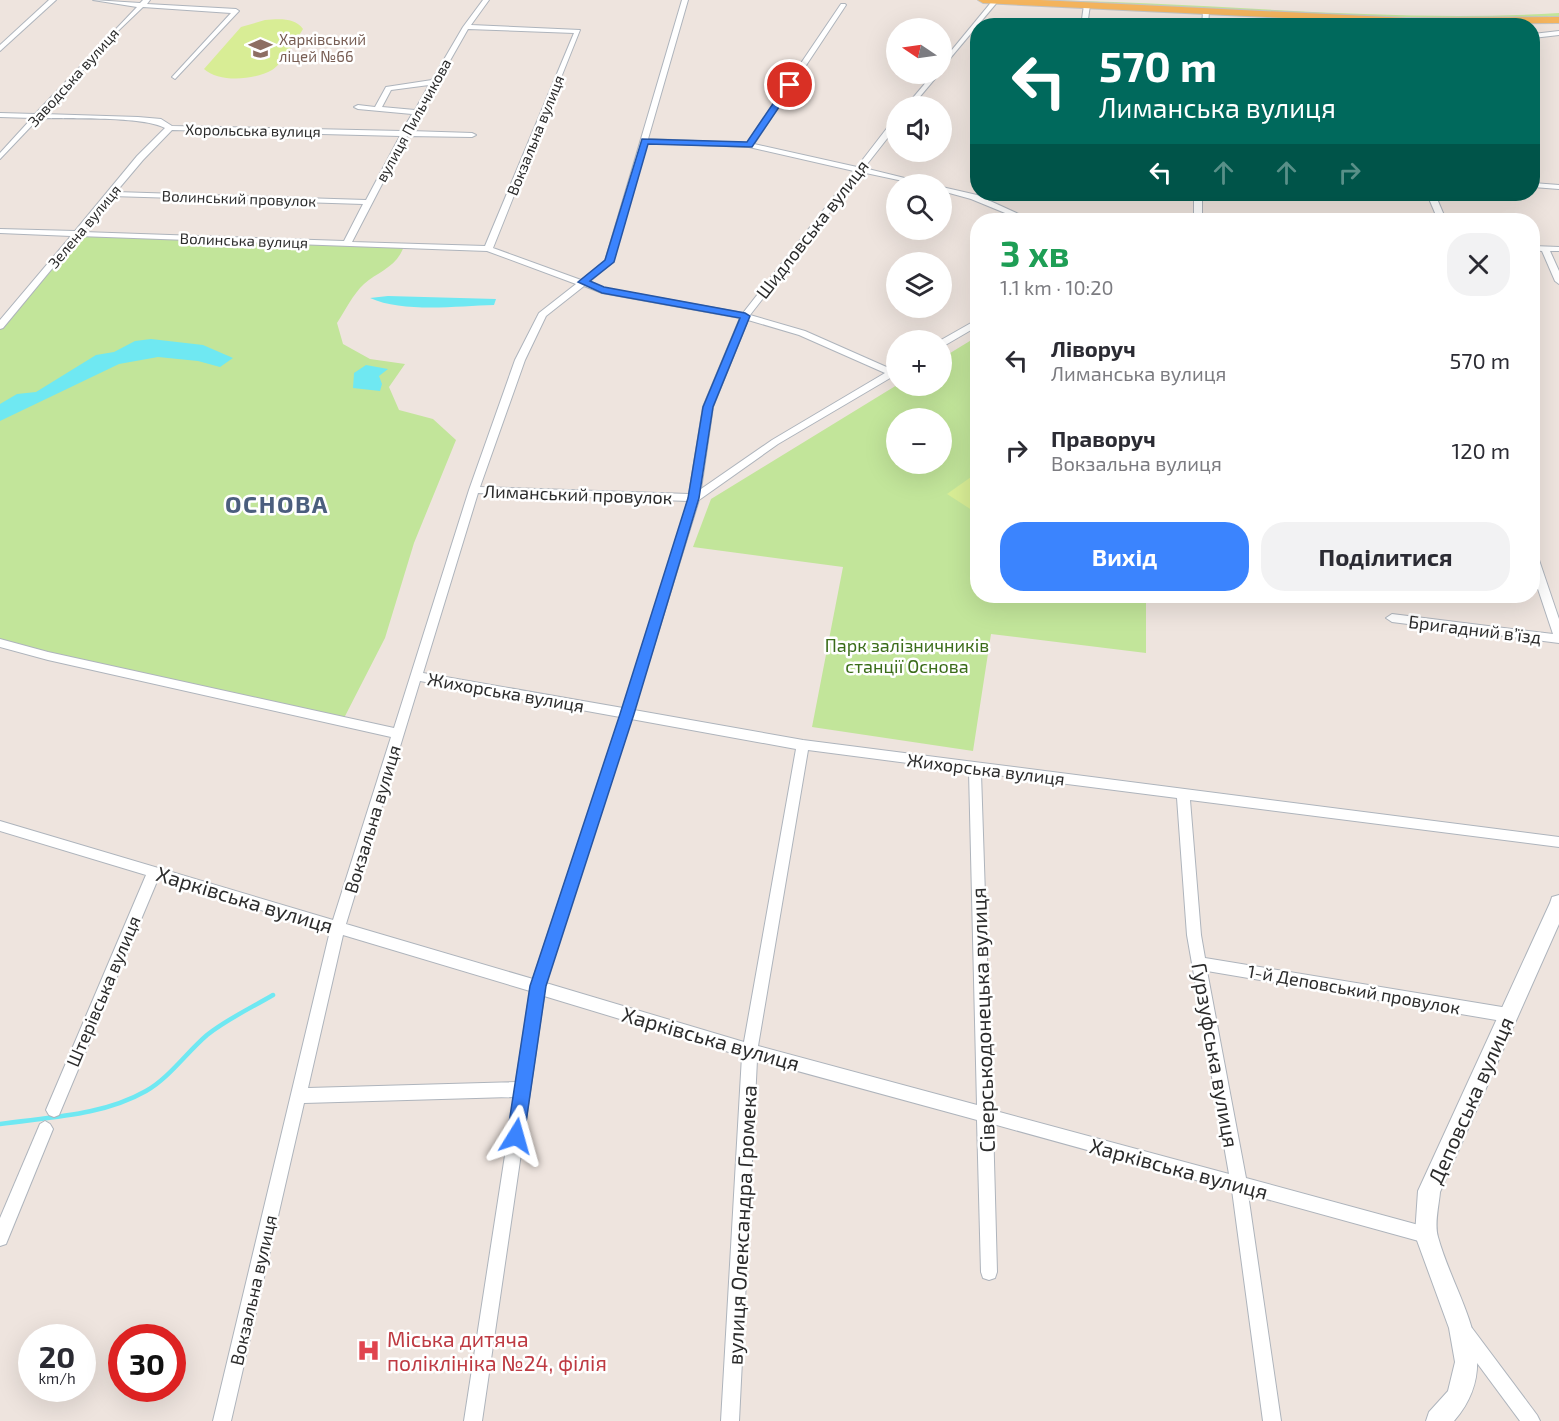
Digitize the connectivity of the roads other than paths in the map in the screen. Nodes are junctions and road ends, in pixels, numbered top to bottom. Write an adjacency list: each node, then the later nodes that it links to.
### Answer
1 (53, 0): 24 (street)
2 (96, 0): 9 (street)
3 (147, 0): 9 (street, Заводська вулиця)
4 (486, 0): 20 (street, вулиця Пильчикова)
5 (685, 0): 39 (street, Вокзальна вулиця)
6 (983, 0): 7 (main road)
7 (996, 0): 11 (main road); 14 (street)
8 (1127, 0): 12 (main road)
9 (140, 5): 26 (street); 34 (street, Заводська вулиця)
10 (843, 5): 40 (street)
11 (1088, 5): 13 (main road); 15 (street)
12 (1559, 10)
13 (1206, 11): 16 (street); 17 (main road)
14 (981, 18)
15 (1086, 18)
16 (1206, 18)
17 (1338, 18)
18 (1559, 20): 19 (main road)
19 (1540, 21)
20 (466, 27): 27 (street, вулиця Пильчикова); 57 (street, Вокзальна вулиця)
21 (970, 32): 25 (street)
22 (1559, 33): 23 (street)
23 (1540, 35)
24 (0, 49)
25 (952, 54)
26 (175, 77)
27 (434, 82): 31 (street); 32 (street, вулиця Пильчикова)
28 (928, 84): 29 (street)
29 (917, 96)
30 (358, 107): 31 (street)
31 (377, 109): 32 (street)
32 (417, 112): 36 (street, вулиця Пильчикова)
33 (0, 115): 34 (street, Хорольська вулиця)
34 (38, 117): 35 (street, Хорольська вулиця); 41 (street, Заводська вулиця)
35 (170, 128): 36 (street, Хорольська вулиця); 47 (street, Зелена вулиця)
36 (405, 133): 38 (street, Хорольська вулиця); 50 (street, вулиця Пильчикова)
37 (886, 134): 42 (street, Шидловська вулиця)
38 (472, 135)
39 (645, 141): 40 (street); 60 (street, Вокзальна вулиця)
40 (749, 145): 42 (street)
41 (0, 157)
42 (858, 168): 43 (street); 61 (street, Шидловська вулиця)
43 (886, 175)
44 (1540, 186): 45 (street)
45 (1559, 187)
46 (952, 191): 48 (street)
47 (110, 194): 50 (street, Волинський провулок); 53 (street, Зелена вулиця)
48 (970, 194)
49 (988, 201): 51 (street)
50 (368, 202): 54 (street, вулиця Пильчикова)
51 (1013, 213)
52 (0, 231): 53 (street, Волинська вулиця)
53 (77, 234): 54 (street, Волинська вулиця); 62 (street, Зелена вулиця)
54 (347, 243): 57 (street, Волинська вулиця)
55 (1540, 248): 56 (street)
56 (1545, 248): 58 (street); 59 (street)
57 (488, 249): 60 (street)
58 (1559, 249)
59 (1559, 281)
60 (583, 282): 61 (street); 67 (street, Вокзальна вулиця)
61 (745, 316): 65 (street); 68 (street, Шидловська вулиця)
62 (0, 326)
63 (970, 327): 64 (street)
64 (952, 338)
65 (886, 368)
66 (886, 376): 68 (street, Лиманський провулок)
67 (474, 490): 68 (street, Лиманський провулок); 73 (street, Вокзальна вулиця)
68 (694, 498): 74 (street, Шидловська вулиця)
69 (1540, 579): 71 (street)
70 (1392, 618): 71 (street, Бригадний в’їзд)
71 (1559, 637)
72 (0, 643): 75 (street)
73 (416, 676): 74 (street, Жихорська вулиця); 75 (street, Вокзальна вулиця)
74 (627, 714): 76 (street, Жихорська вулиця); 85 (street, Шидловська вулиця)
75 (398, 734): 83 (street, Вокзальна вулиця)
76 (803, 745): 77 (street, Жихорська вулиця); 87 (street, вулиця Олександра Громека)
77 (975, 767): 78 (street, Жихорська вулиця); 91 (street, Сіверськодонецька вулиця)
78 (1183, 794): 80 (street, Жихорська вулиця); 84 (street, Гурзуфська вулиця)
79 (0, 826): 81 (street, Харківська вулиця)
80 (1559, 842)
81 (154, 872): 83 (street, Харківська вулиця); 90 (street, Штерівська вулиця)
82 (1559, 903): 86 (main road, Деповська вулиця)
83 (338, 927): 85 (street, Харківська вулиця); 89 (street, Вокзальна вулиця)
84 (1199, 963): 86 (street, 1-й Деповський провулок); 93 (street, Гурзуфська вулиця)
85 (538, 986): 87 (street, Харківська вулиця); 88 (street, Шидловська вулиця)
86 (1508, 1016): 94 (main road, Деповська вулиця)
87 (750, 1051): 91 (street, Харківська вулиця); 100 (street, вулиця Олександра Громека)
88 (523, 1089): 89 (street); 99 (street, Шидловська вулиця)
89 (299, 1096): 98 (street, Вокзальна вулиця)
90 (54, 1110)
91 (985, 1115): 93 (street, Харківська вулиця); 96 (street, Сіверськодонецька вулиця)
92 (45, 1129): 95 (street)
93 (1239, 1185): 94 (street, Харківська вулиця); 101 (street, Гурзуфська вулиця)
94 (1426, 1235): 97 (main road, Деповська вулиця)
95 (0, 1238)
96 (989, 1272)
97 (1461, 1328): 102 (main road); 103 (street, Деповська вулиця)
98 (222, 1421)
99 (473, 1421)
100 (730, 1421)
101 (1272, 1421)
102 (1438, 1421)
103 (1531, 1421)

